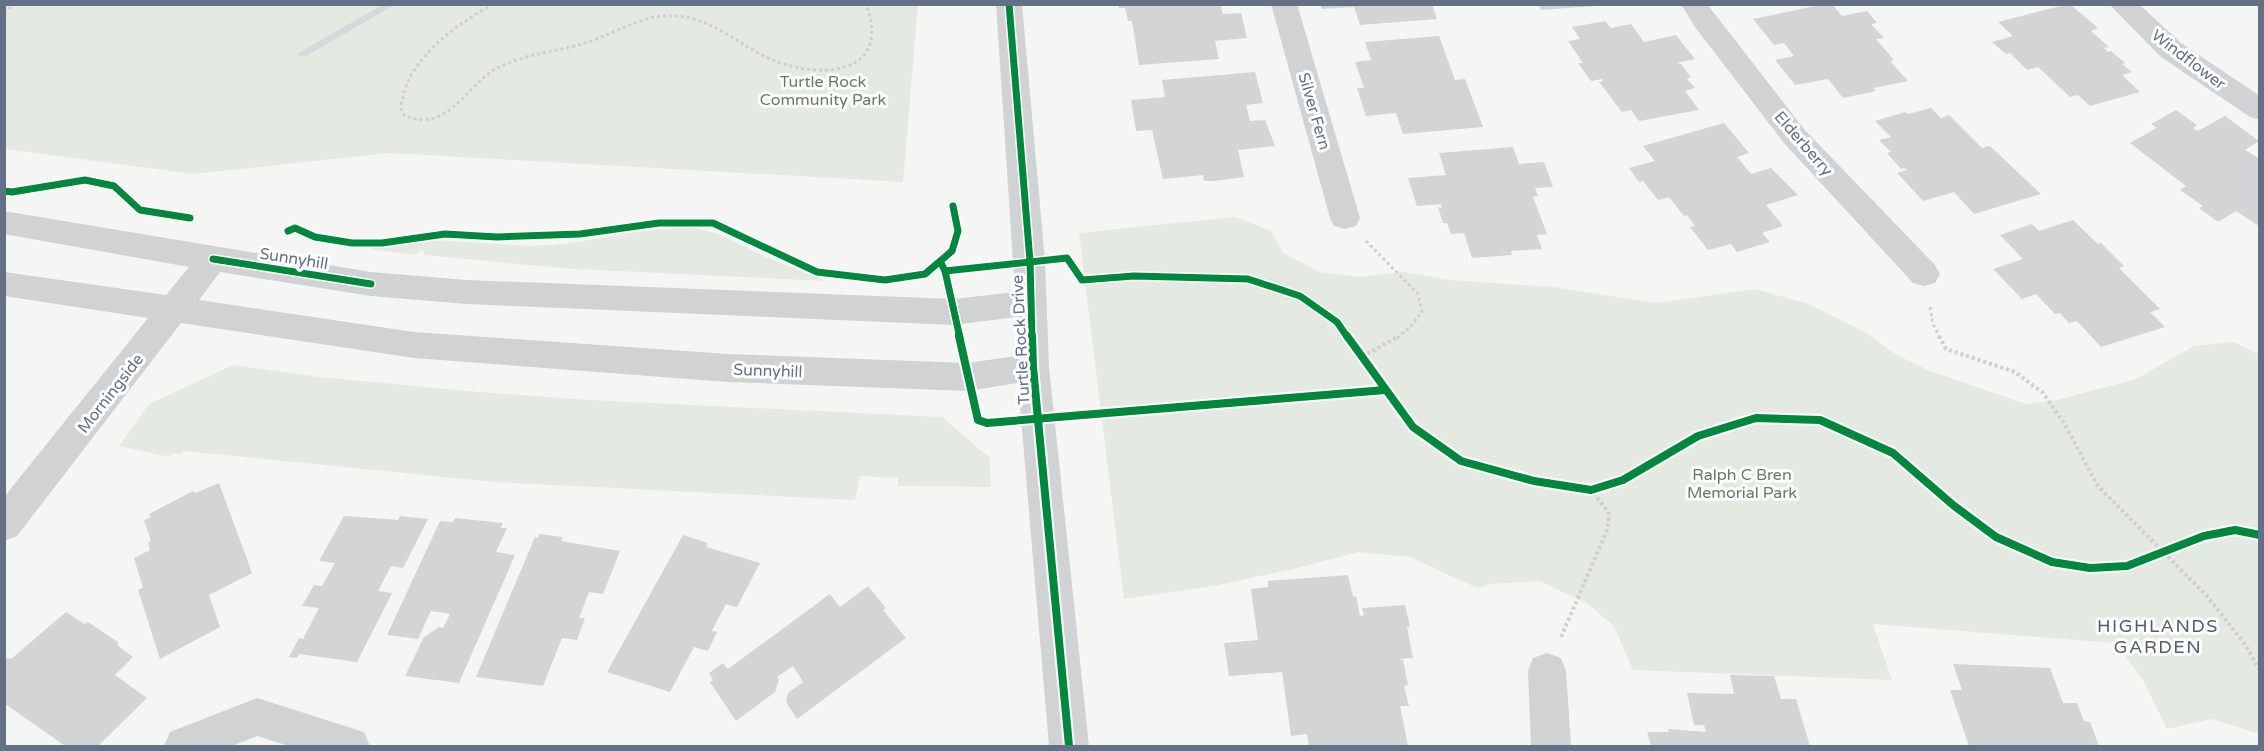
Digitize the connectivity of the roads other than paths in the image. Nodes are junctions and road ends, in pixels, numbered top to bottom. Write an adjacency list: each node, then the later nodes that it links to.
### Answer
1 (1009, 4): 11 (street, Turtle Rock Drive)
2 (1284, 4): 6 (street, Silver Fern)
3 (1694, 4): 9 (street, Elderberry)
4 (2122, 4): 5 (street, Windflower)
5 (2259, 110)
6 (1345, 218)
7 (4, 222): 8 (street, Sunnyhill)
8 (213, 260): 11 (street, Sunnyhill); 12 (street, Morningside)
9 (1924, 274)
10 (4, 284): 12 (street, Sunnyhill)
11 (1031, 303): 13 (street, Turtle Rock Drive)
12 (175, 309): 13 (street, Sunnyhill); 14 (street, Morningside)
13 (1033, 367): 18 (street, Turtle Rock Drive)
14 (4, 525)
15 (1547, 671): 19 (street)
16 (183, 747): 17 (street)
17 (350, 747)
18 (1069, 747)
19 (1551, 747)

